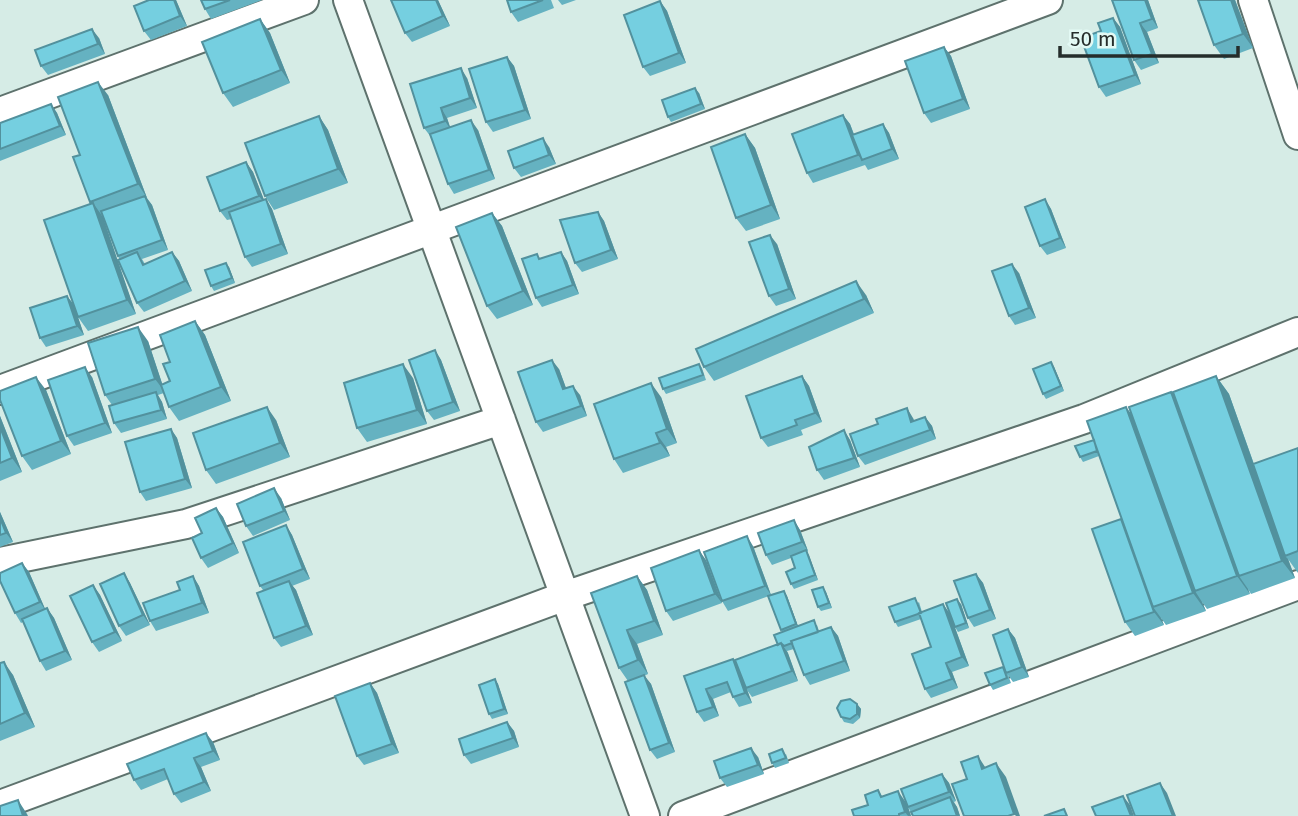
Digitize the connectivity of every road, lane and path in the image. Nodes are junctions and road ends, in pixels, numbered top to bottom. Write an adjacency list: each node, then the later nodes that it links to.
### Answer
1 (304, 0): 5 (street)
2 (348, 0): 7 (street)
3 (1048, 0): 7 (street)
4 (1253, 0): 6 (street)
5 (0, 112)
6 (1298, 135)
7 (431, 229): 9 (street); 10 (street)
8 (1298, 332): 13 (street)
9 (0, 390)
10 (501, 420): 11 (street); 13 (street)
11 (0, 562)
12 (1298, 585): 16 (street)
13 (565, 596): 14 (street); 15 (street)
14 (0, 805)
15 (645, 816)
16 (683, 816)

